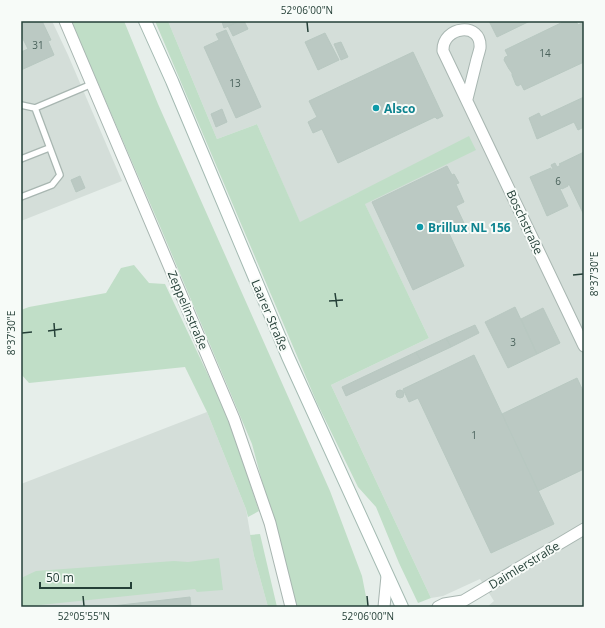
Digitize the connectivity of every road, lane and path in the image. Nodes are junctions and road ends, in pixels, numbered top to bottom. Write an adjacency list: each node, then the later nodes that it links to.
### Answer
1 (65, 21): 3 (street, Zeppelinstraße)
2 (145, 21): 12 (main road, Laarer Straße)
3 (92, 84): 6 (lane); 14 (street, Zeppelinstraße)
4 (467, 99): 4 (street, Boschstraße); 10 (street, Boschstraße)
5 (21, 105): 6 (lane)
6 (35, 108): 7 (lane)
7 (50, 148): 8 (lane); 9 (lane)
8 (21, 159)
9 (21, 197)
10 (584, 346)
11 (584, 530): 13 (street, Daimlerstraße)
12 (387, 576): 15 (street); 16 (main road, Laarer Straße)
13 (461, 604): 17 (street, Daimlerstraße)
14 (291, 607)
15 (384, 607)
16 (402, 607)
17 (438, 607)

